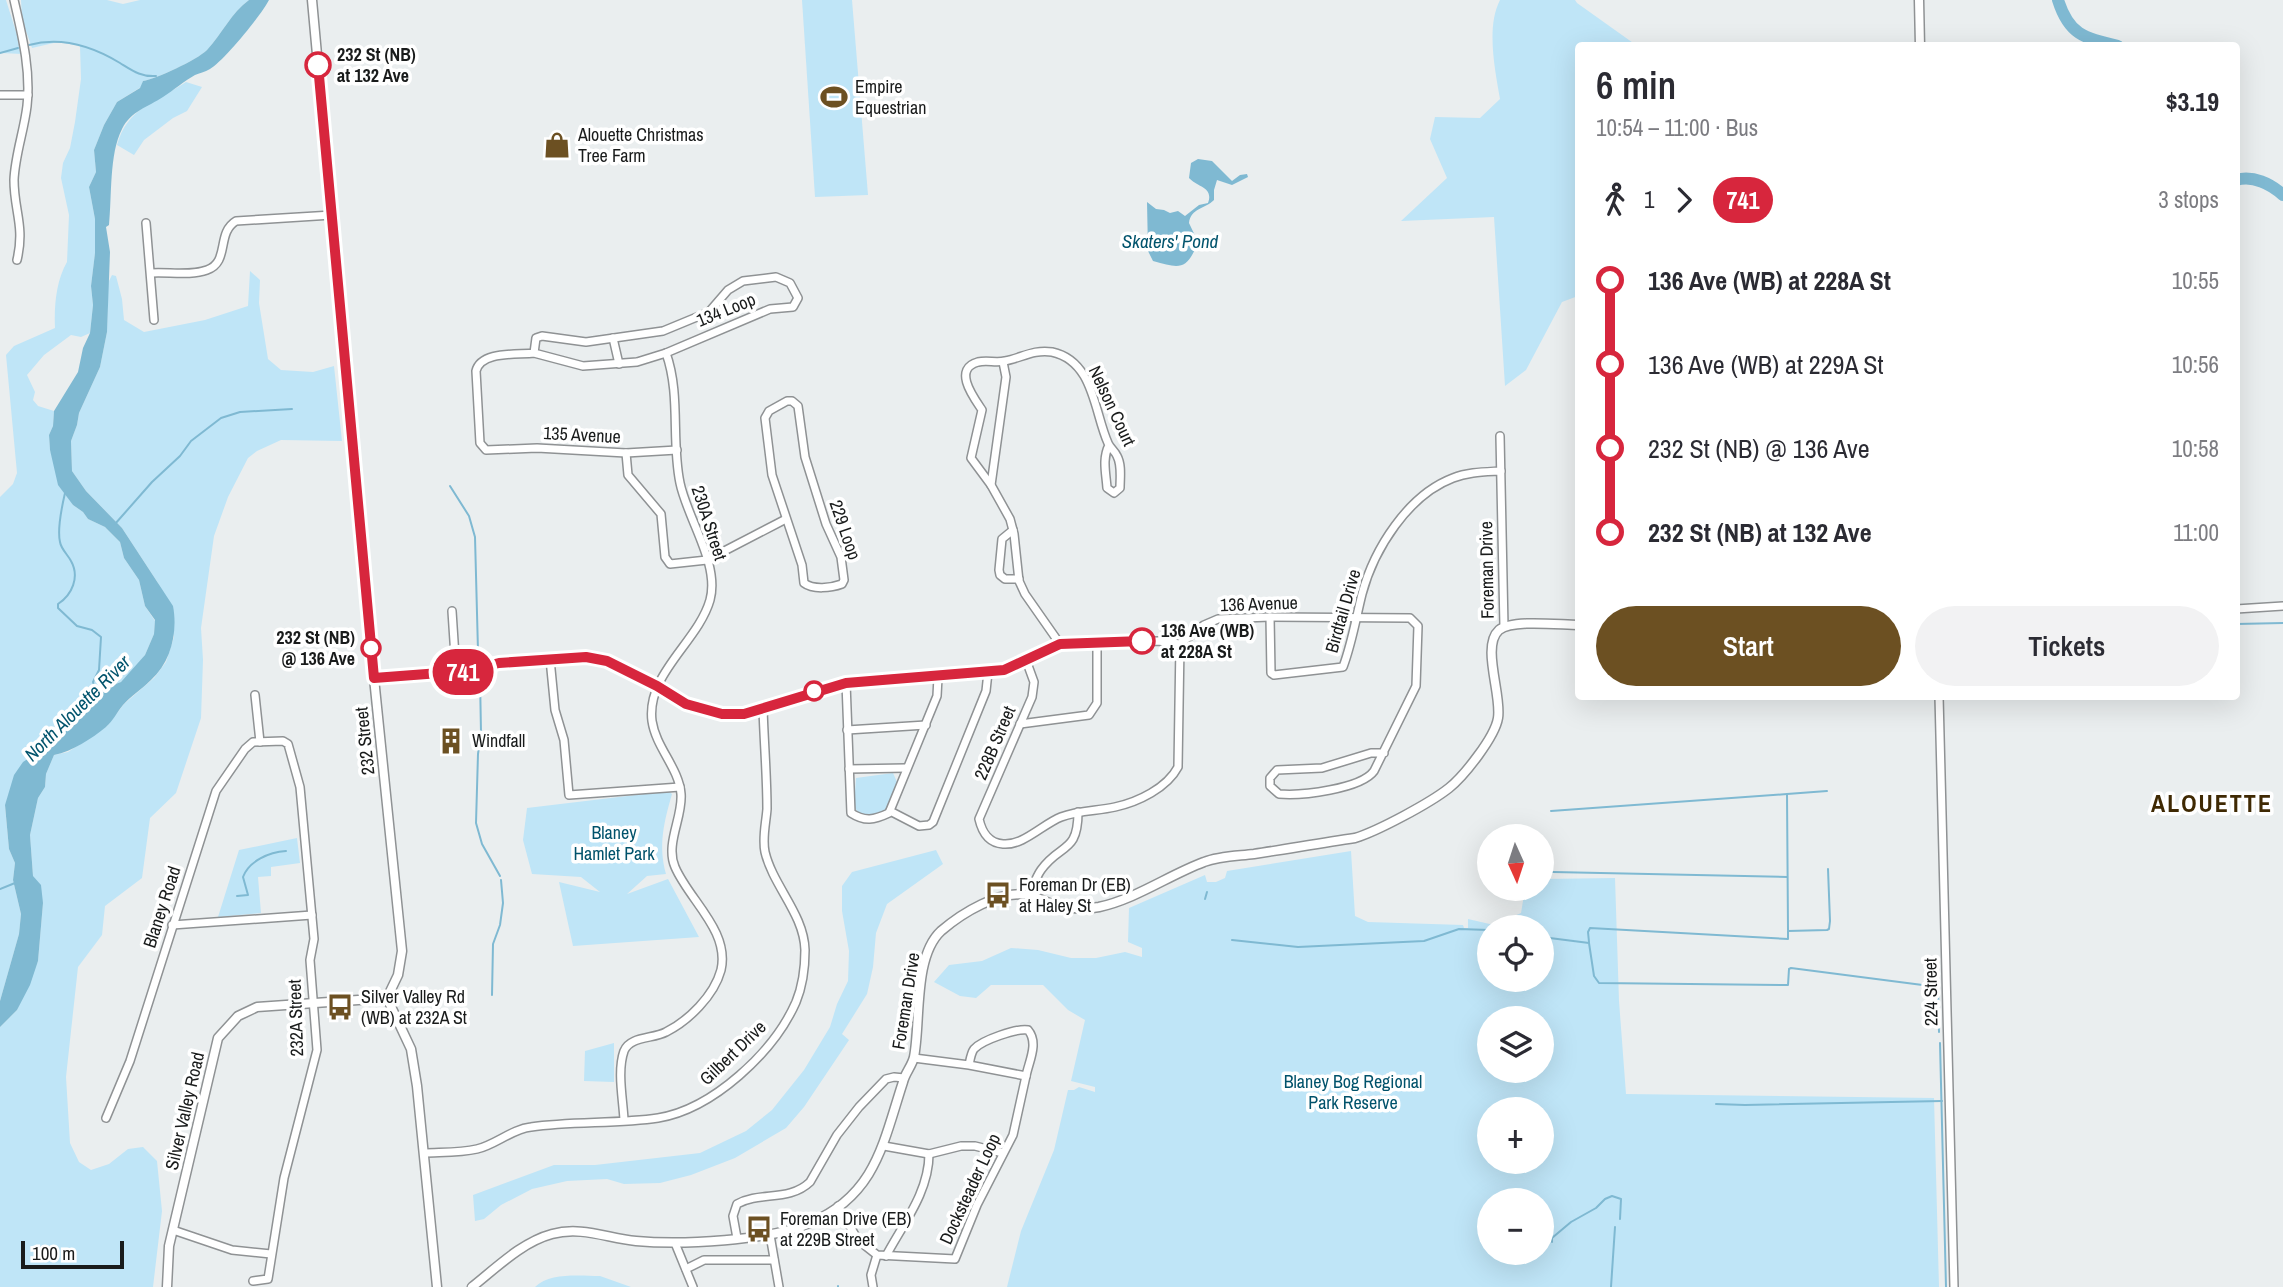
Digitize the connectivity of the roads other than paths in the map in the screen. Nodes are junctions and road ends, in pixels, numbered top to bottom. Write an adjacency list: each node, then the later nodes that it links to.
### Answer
1 (14, 0): 8 (street)
2 (312, 0): 5 (street, 232 Street)
3 (321, 0): 5 (street, 232 Street)
4 (1919, 0): 6 (street)
5 (314, 16): 9 (street, 232 Street)
6 (1920, 42)
7 (0, 95): 8 (street)
8 (27, 95): 11 (street)
9 (332, 215): 12 (street); 45 (street, 232 Street)
10 (146, 223): 12 (street)
11 (17, 260)
12 (152, 273): 13 (street)
13 (154, 320)
14 (613, 338): 15 (street, 134 Loop); 16 (street, 134 Loop); 18 (street)
15 (534, 353): 18 (street, 134 Loop); 21 (street, 134 Loop)
16 (666, 353): 18 (street, 134 Loop); 22 (street, 230A Street)
17 (1003, 362): 20 (street, Nelson Court); 25 (street); 25 (street, Nelson Court)
18 (619, 363)
19 (1500, 436): 24 (street, Foreman Drive)
20 (1109, 445): 20 (street, Nelson Court)
21 (486, 450): 23 (street, 135 Avenue)
22 (677, 450): 23 (street, 135 Avenue); 28 (street, 230A Street)
23 (626, 453): 28 (street)
24 (1501, 471): 34 (street, Birdtail Drive); 36 (street, Foreman Drive)
25 (991, 485): 27 (street, Nelson Court)
26 (786, 519): 26 (street, 229 Loop); 28 (street)
27 (1013, 530): 29 (street, Nelson Court); 29 (street)
28 (707, 560): 47 (street, 230A Street)
29 (1019, 579): 38 (street)
30 (2283, 606): 31 (street)
31 (2240, 608)
32 (452, 611): 42 (street)
33 (1270, 617): 34 (street, 136 Avenue); 34 (street, Birdtail Drive); 39 (street, 136 Avenue)
34 (1358, 619): 55 (street, 136 Avenue)
35 (1575, 625): 36 (street)
36 (1504, 627): 61 (street, Foreman Drive)
37 (1097, 642): 38 (street); 39 (street); 51 (street)
38 (1060, 644): 41 (street)
39 (1180, 644): 60 (street)
40 (550, 659): 42 (street); 47 (street); 58 (street)
41 (1026, 660): 43 (street); 51 (street, 228B Street)
42 (456, 672): 45 (street)
43 (988, 672): 44 (street); 59 (street)
44 (938, 677): 46 (street); 52 (street)
45 (374, 678): 64 (street, 232 Street)
46 (846, 683): 50 (street); 53 (street)
47 (657, 686): 50 (street); 58 (street, 230A Street)
48 (256, 695): 54 (street)
49 (1939, 700): 93 (street, 224 Street)
50 (763, 708): 71 (street, Gilbert Drive)
51 (1020, 724): 60 (street, 228B Street)
52 (926, 725): 53 (street); 56 (street)
53 (847, 730): 57 (street)
54 (260, 742): 62 (street, 232A Street); 63 (street, Blaney Road)
55 (1384, 753): 55 (street)
56 (906, 768): 57 (street); 59 (street)
57 (849, 769): 59 (street)
58 (680, 787): 71 (street, 230A Street)
59 (890, 811)
60 (1078, 812): 61 (street)
61 (1029, 895): 66 (street, Foreman Drive)
62 (312, 915): 63 (street); 65 (street, 232A Street)
63 (172, 925): 70 (street, Blaney Road)
64 (387, 998): 65 (street, Silver Valley Road); 73 (street)
65 (313, 1002): 77 (street, Silver Valley Road); 81 (street, 232A Street)
66 (914, 1058): 67 (street); 69 (street, Foreman Drive)
67 (969, 1065): 68 (street); 68 (street, Docksteader Loop)
68 (1026, 1076): 74 (street, Docksteader Loop)
69 (904, 1078): 72 (street, Foreman Drive); 79 (street)
70 (106, 1118)
71 (624, 1120): 73 (street, Gilbert Drive)
72 (884, 1146): 75 (street); 76 (street, Foreman Drive)
73 (424, 1153): 88 (street)
74 (1003, 1153): 75 (street); 83 (street, Docksteader Loop)
75 (929, 1154): 83 (street)
76 (838, 1206): 78 (street, Foreman Drive); 82 (street)
77 (173, 1230): 81 (street); 87 (street, Silver Valley Road)
78 (770, 1235): 79 (street, Foreman Drive); 84 (street)
79 (737, 1238): 80 (street, Foreman Drive)
80 (675, 1243): 85 (street); 89 (street, Foreman Drive)
81 (271, 1254): 86 (street, 232A Street)
82 (877, 1255): 83 (street, Docksteader Loop); 92 (street)
83 (886, 1256)
84 (774, 1260): 85 (street); 91 (street)
85 (686, 1269): 90 (street)
86 (253, 1281)
87 (167, 1287)
88 (437, 1287)
89 (472, 1287)
90 (693, 1287)
91 (779, 1287)
92 (873, 1287)
93 (1954, 1287)

